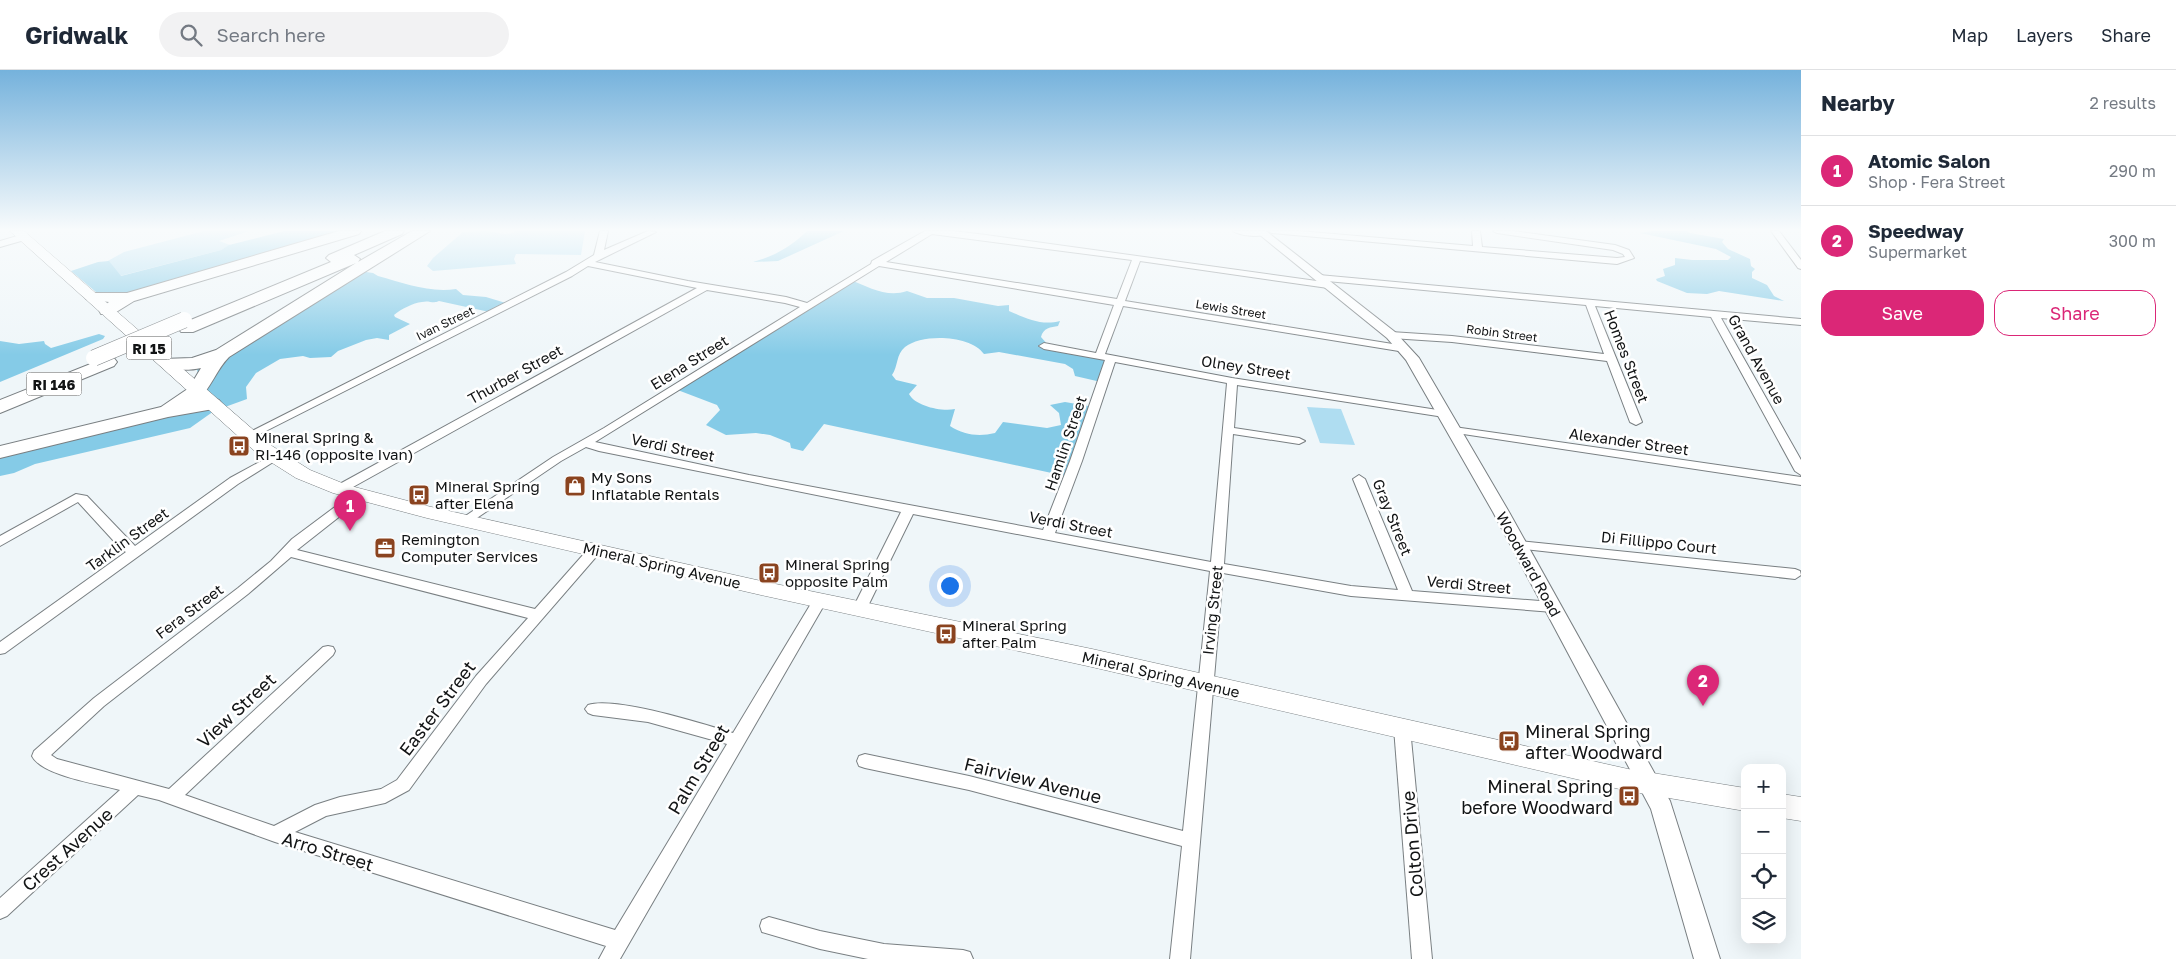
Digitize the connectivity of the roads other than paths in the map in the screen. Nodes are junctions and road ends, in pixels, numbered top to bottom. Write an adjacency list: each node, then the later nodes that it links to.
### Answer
1 (65, 272): 15 (main road, Mineral Spring Avenue / RI 15)
2 (214, 272): 16 (highway)
3 (303, 272): 23 (highway, RI 146)
4 (313, 272): 23 (highway, RI 146)
5 (351, 272): 27 (highway)
6 (570, 272): 43 (street, Ivan Street)
7 (635, 272): 14 (street)
8 (860, 272): 19 (street, Elena Street)
9 (932, 272): 18 (street, Lewis Street)
10 (1132, 272): 18 (street)
11 (1249, 272): 13 (street)
12 (1312, 272): 13 (street, Woodward Road)
13 (1323, 282): 17 (street); 24 (street, Woodward Road)
14 (706, 287): 19 (street); 51 (street, Thurber Street)
15 (92, 296): 16 (highway); 20 (main road, Mineral Spring Avenue / RI 15)
16 (128, 298): 20 (highway)
17 (1590, 302): 21 (street); 29 (street, Homes Street)
18 (1120, 304): 26 (street, Lewis Street); 28 (street)
19 (806, 306): 45 (street, Elena Street)
20 (107, 310): 32 (main road, Mineral Spring Avenue / RI 15)
21 (1715, 315): 22 (street); 48 (street, Grand Avenue)
22 (1801, 322)
23 (185, 324): 31 (highway, RI 146)
24 (1391, 335): 26 (street, Woodward Road); 29 (street, Robin Street)
25 (1044, 346): 28 (street, Olney Street)
26 (1405, 349): 39 (street, Woodward Road)
27 (223, 353): 32 (highway); 34 (highway)
28 (1099, 357): 30 (street, Olney Street)
29 (1610, 358): 40 (street, Homes Street)
30 (1111, 359): 33 (street, Olney Street); 54 (street, Hamlin Street)
31 (101, 360): 35 (highway, RI 146); 37 (highway, RI 146)
32 (168, 363): 34 (main road, Mineral Spring Avenue / RI 15)
33 (1232, 381): 39 (street, Olney Street); 41 (street, Irving Street)
34 (197, 391): 36 (main road, Mineral Spring Avenue / RI 15); 38 (highway)
35 (0, 397)
36 (212, 404): 38 (highway); 43 (main road, Mineral Spring Avenue / RI 15)
37 (0, 407)
38 (168, 411): 46 (highway)
39 (1444, 414): 42 (street, Woodward Road)
40 (1636, 422)
41 (1228, 430): 44 (street); 60 (street, Irving Street)
42 (1454, 430): 50 (street, Alexander Street); 56 (street, Woodward Road)
43 (248, 436): 47 (main road, Mineral Spring Avenue / RI 15)
44 (1298, 442)
45 (586, 443): 52 (street, Verdi Street); 53 (street, Elena Street)
46 (0, 452)
47 (274, 457): 51 (main road, Mineral Spring Avenue / RI 15); 58 (street, Tarklin Street)
48 (1801, 471)
49 (1360, 478): 62 (street, Gray Street)
50 (1801, 481)
51 (349, 492): 53 (main road, Mineral Spring Avenue / RI 15); 59 (street, Fera Street)
52 (909, 510): 54 (street, Verdi Street); 65 (street)
53 (464, 521): 57 (main road, Mineral Spring Avenue / RI 15)
54 (1047, 536): 60 (street, Verdi Street)
55 (0, 542): 58 (street)
56 (1519, 544): 61 (street, Di Fillippo Court); 64 (street, Woodward Road)
57 (595, 550): 63 (main road, Mineral Spring Avenue / RI 15); 66 (street, Easter Street)
58 (136, 552): 67 (street, Tarklin Street)
59 (289, 552): 66 (street); 73 (street, Fera Street)
60 (1217, 568): 62 (street, Verdi Street); 69 (street, Irving Street)
61 (1795, 574)
62 (1407, 595): 64 (street, Verdi Street)
63 (820, 600): 65 (main road, Mineral Spring Avenue / RI 15); 72 (street, Palm Street)
64 (1553, 607): 75 (street, Woodward Road)
65 (860, 608): 69 (main road, Mineral Spring Avenue / RI 15)
66 (537, 615): 81 (street, Easter Street)
67 (0, 649)
68 (328, 651): 77 (street, View Street)
69 (1206, 684): 71 (main road, Mineral Spring Avenue / RI 15); 82 (street, Irving Street)
70 (593, 709): 72 (street)
71 (1402, 728): 75 (main road, Mineral Spring Avenue / RI 15); 90 (street, Colton Drive)
72 (737, 742): 85 (street, Palm Street)
73 (40, 756): 76 (street, Arro Street)
74 (864, 761): 82 (street, Fairview Avenue)
75 (1647, 781): 78 (main road, Mineral Spring Avenue / RI 15); 91 (street, Woodward Road)
76 (135, 787): 77 (street, Arro Street); 83 (street, Crest Avenue)
77 (171, 798): 81 (street, Arro Street)
78 (1741, 799)
79 (1786, 807): 80 (main road)
80 (1801, 809)
81 (275, 834): 85 (street, Arro Street)
82 (1191, 841): 89 (street, Irving Street)
83 (0, 910)
84 (769, 926): 86 (street)
85 (620, 941): 87 (street, Palm Street)
86 (846, 953): 88 (street)
87 (609, 959)
88 (963, 959)
89 (1180, 959)
90 (1422, 959)
91 (1707, 959)

